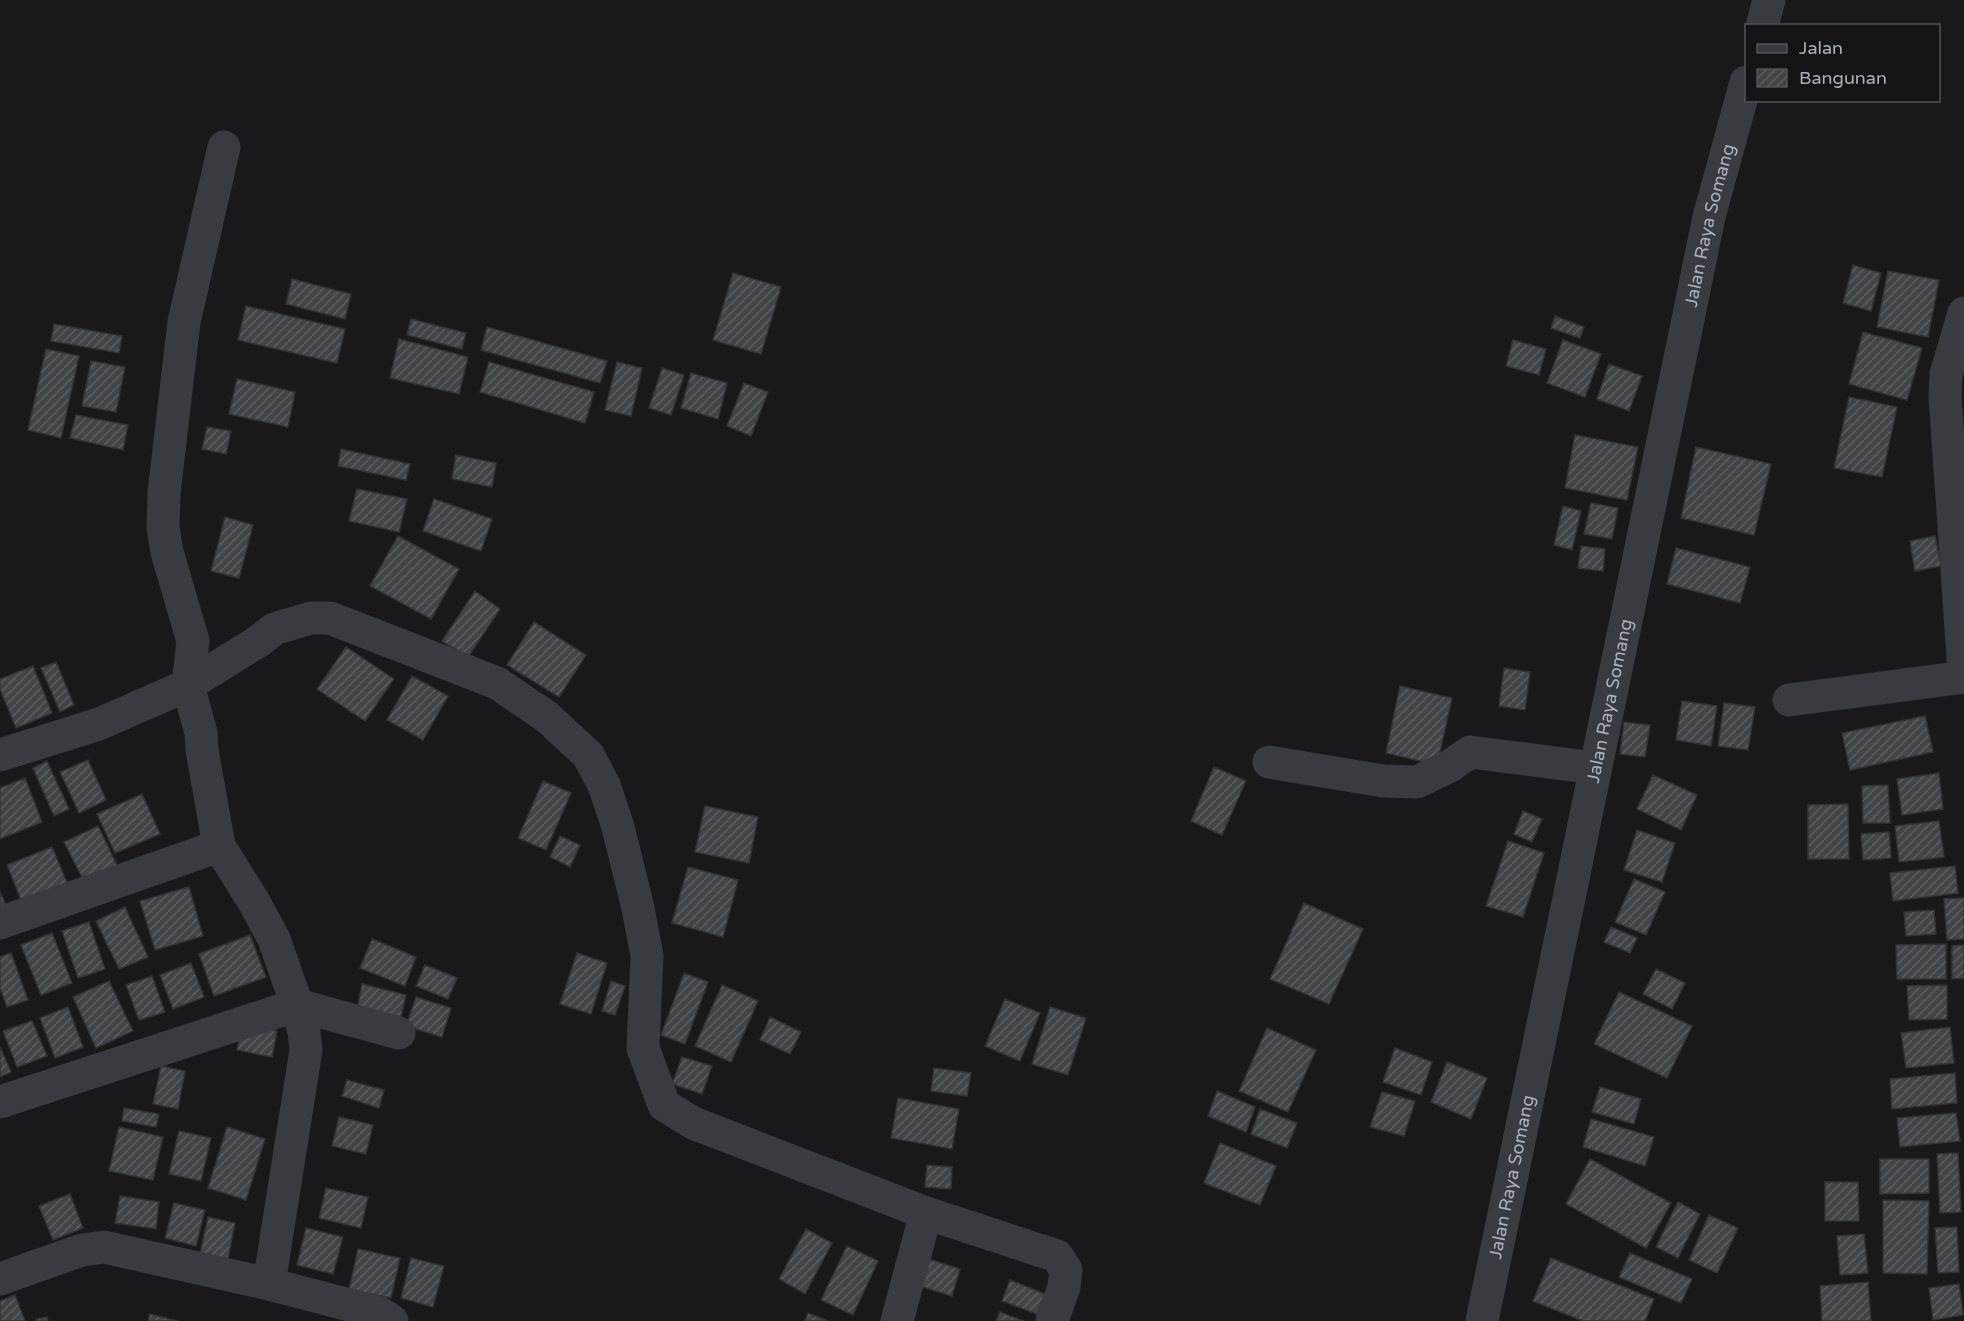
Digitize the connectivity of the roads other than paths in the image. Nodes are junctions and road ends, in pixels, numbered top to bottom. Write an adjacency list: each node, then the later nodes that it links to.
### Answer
1 (1769, 0): 2 (street)
2 (1763, 24)
3 (1745, 86): 11 (street, Jalan Raya Somang)
4 (224, 147): 7 (street)
5 (1964, 314): 6 (street)
6 (1964, 675): 8 (street)
7 (188, 685): 9 (street); 12 (street); 17 (street)
8 (1789, 700)
9 (0, 755)
10 (1269, 762): 11 (street)
11 (1595, 768): 23 (street, Jalan Raya Somang)
12 (219, 846): 13 (street); 14 (street)
13 (0, 923)
14 (297, 1005): 15 (street); 16 (street); 19 (street)
15 (399, 1033)
16 (0, 1102)
17 (926, 1213): 21 (street); 22 (street)
18 (0, 1280): 19 (street)
19 (269, 1284): 20 (street)
20 (392, 1321)
21 (897, 1321)
22 (1052, 1321)
23 (1482, 1321)

